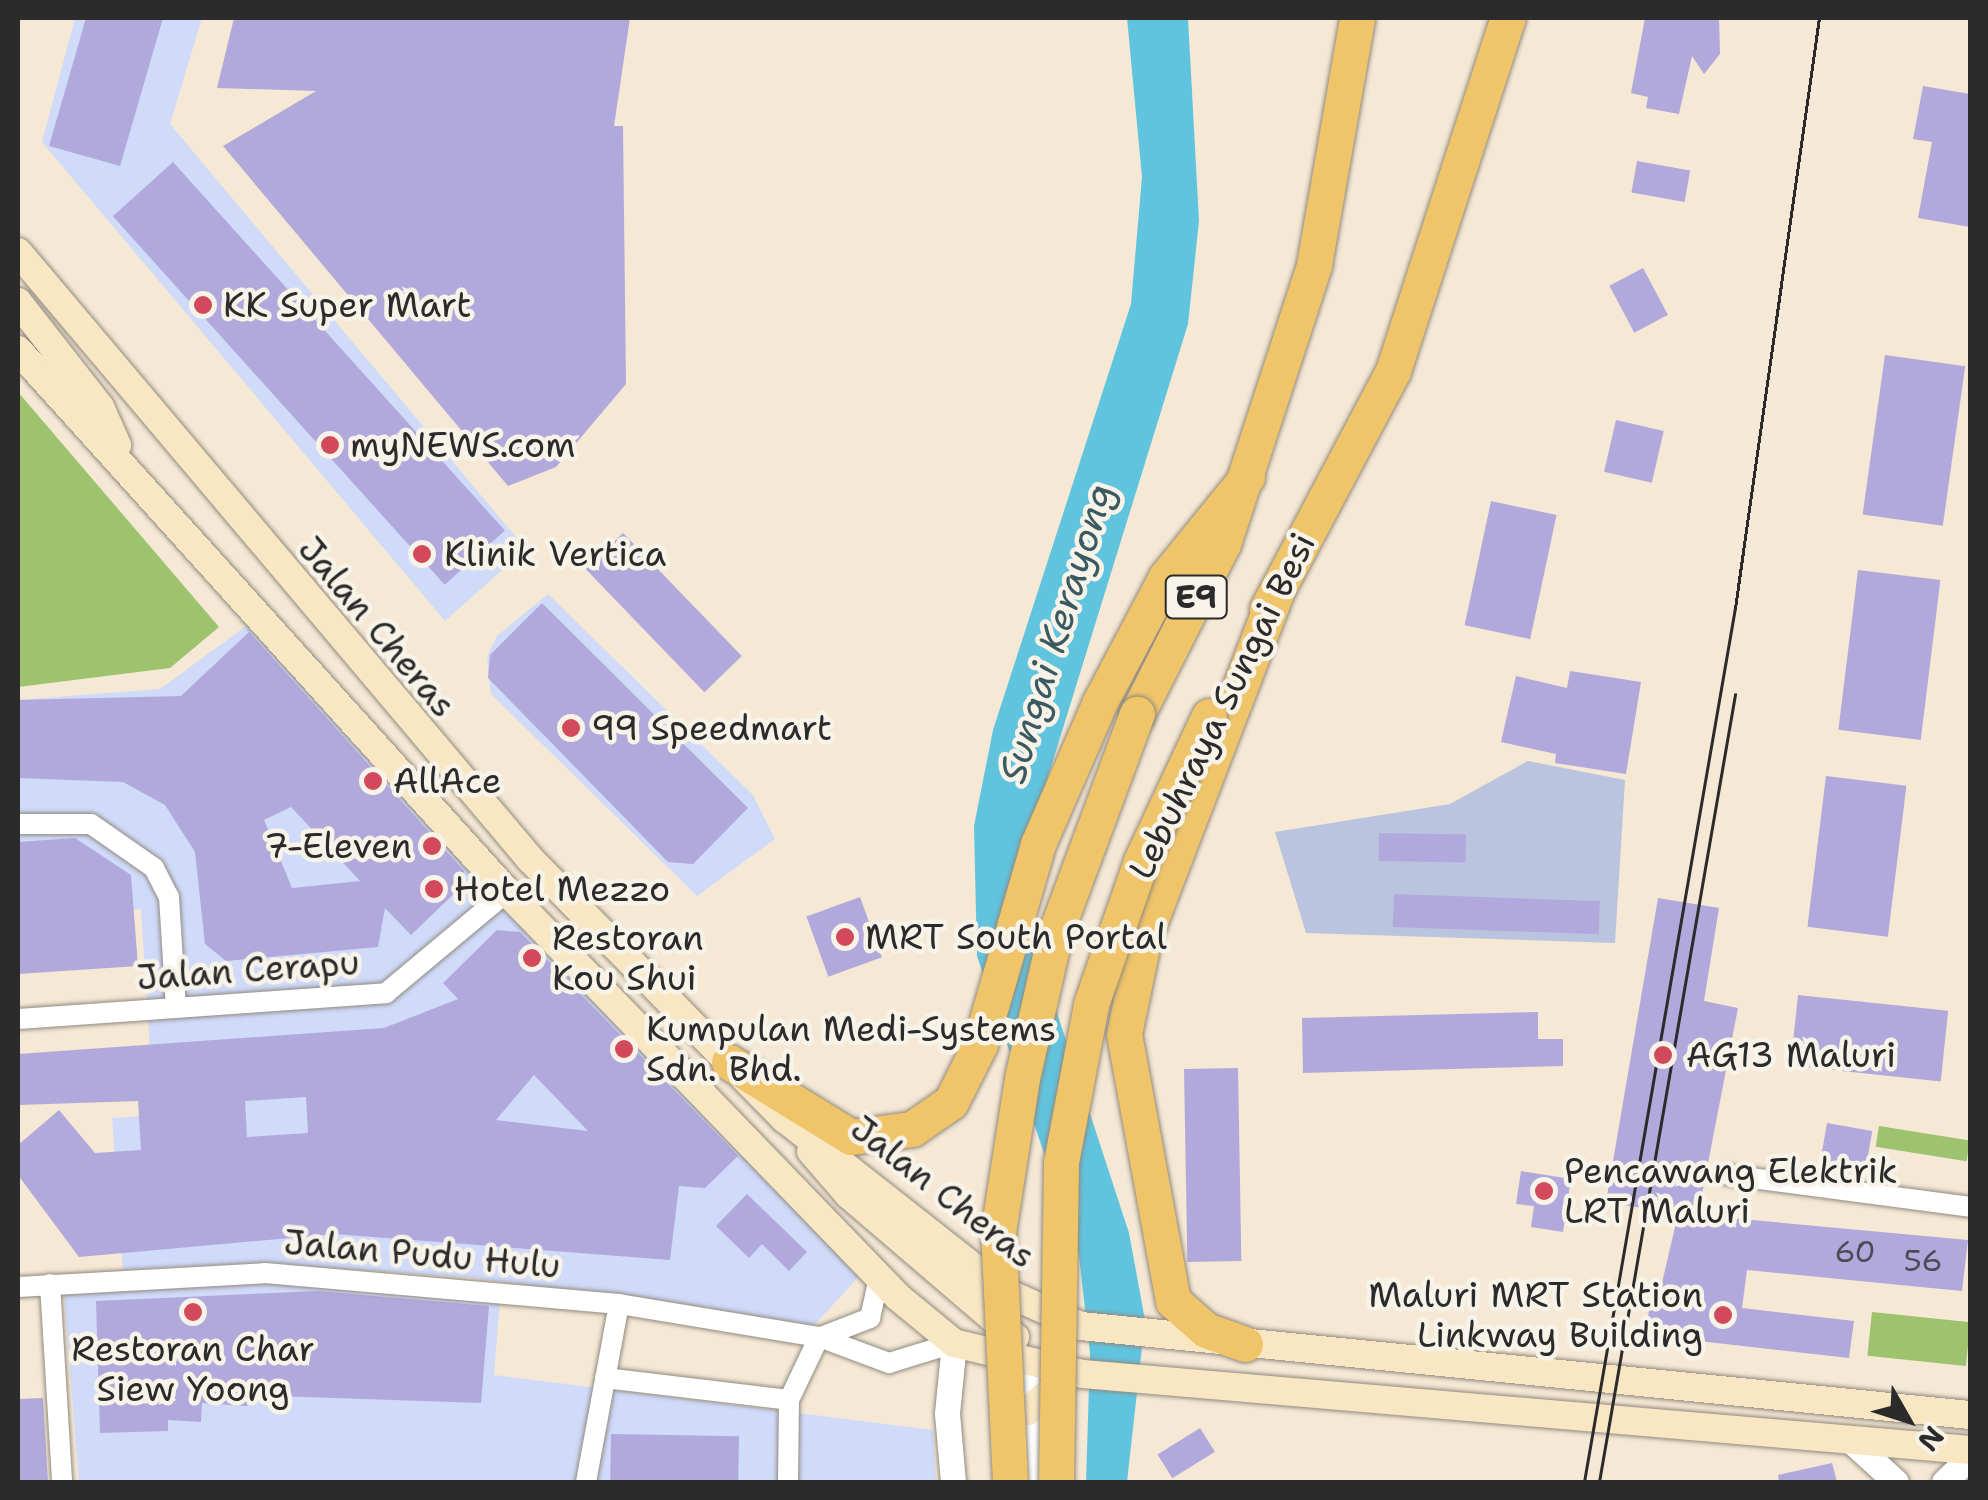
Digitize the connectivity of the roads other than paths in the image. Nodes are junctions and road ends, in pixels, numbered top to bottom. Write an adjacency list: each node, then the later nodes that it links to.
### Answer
1 (1357, 18): 7 (highway, Lebuhraya Sungai Besi / E9)
2 (1508, 18): 8 (highway, Lebuhraya Sungai Besi / E9)
3 (18, 252): 13 (main road, Jalan Cheras)
4 (18, 302): 6 (main road)
5 (18, 350): 6 (main road)
6 (125, 465): 10 (main road)
7 (1247, 477): 13 (highway); 38 (highway, Lebuhraya Sungai Besi / E9, bridge)
8 (1277, 590): 25 (highway); 40 (highway, Lebuhraya Sungai Besi / E9, bridge)
9 (18, 824): 11 (street)
10 (506, 892): 11 (street, Jalan Cerapu); 17 (main road)
11 (176, 1007): 12 (street, Jalan Cerapu)
12 (18, 1019)
13 (729, 1062): 14 (main road, Jalan Cheras)
14 (784, 1119): 20 (main road, Jalan Cheras); 22 (main road)
15 (1728, 1175): 16 (street)
16 (1970, 1208)
17 (879, 1278): 23 (street, Jalan Pudu Hulu); 24 (main road)
18 (50, 1284): 19 (street, Jalan Pudu Hulu); 21 (street, Jalan Pudu Hulu); 34 (street)
19 (18, 1287)
20 (1005, 1292): 22 (main road); 25 (main road, Jalan Cheras)
21 (619, 1304): 23 (street, Jalan Pudu Hulu); 28 (street)
22 (978, 1311): 24 (main road); 26 (main road)
23 (819, 1337): 24 (street, Jalan Pudu Hulu); 29 (street)
24 (954, 1343): 26 (main road); 37 (street)
25 (1245, 1344): 31 (main road, Jalan Cheras)
26 (1026, 1364): 27 (main road); 30 (street)
27 (1078, 1373): 30 (main road); 32 (main road)
28 (606, 1378): 29 (street); 35 (street)
29 (788, 1400): 36 (street)
30 (1028, 1411): 39 (street)
31 (1970, 1416)
32 (1850, 1440): 33 (main road); 41 (street)
33 (1970, 1453): 42 (street)
34 (62, 1482)
35 (586, 1482)
36 (788, 1482)
37 (953, 1482)
38 (1010, 1482)
39 (1031, 1482)
40 (1056, 1482)
41 (1896, 1482)
42 (1944, 1482)

